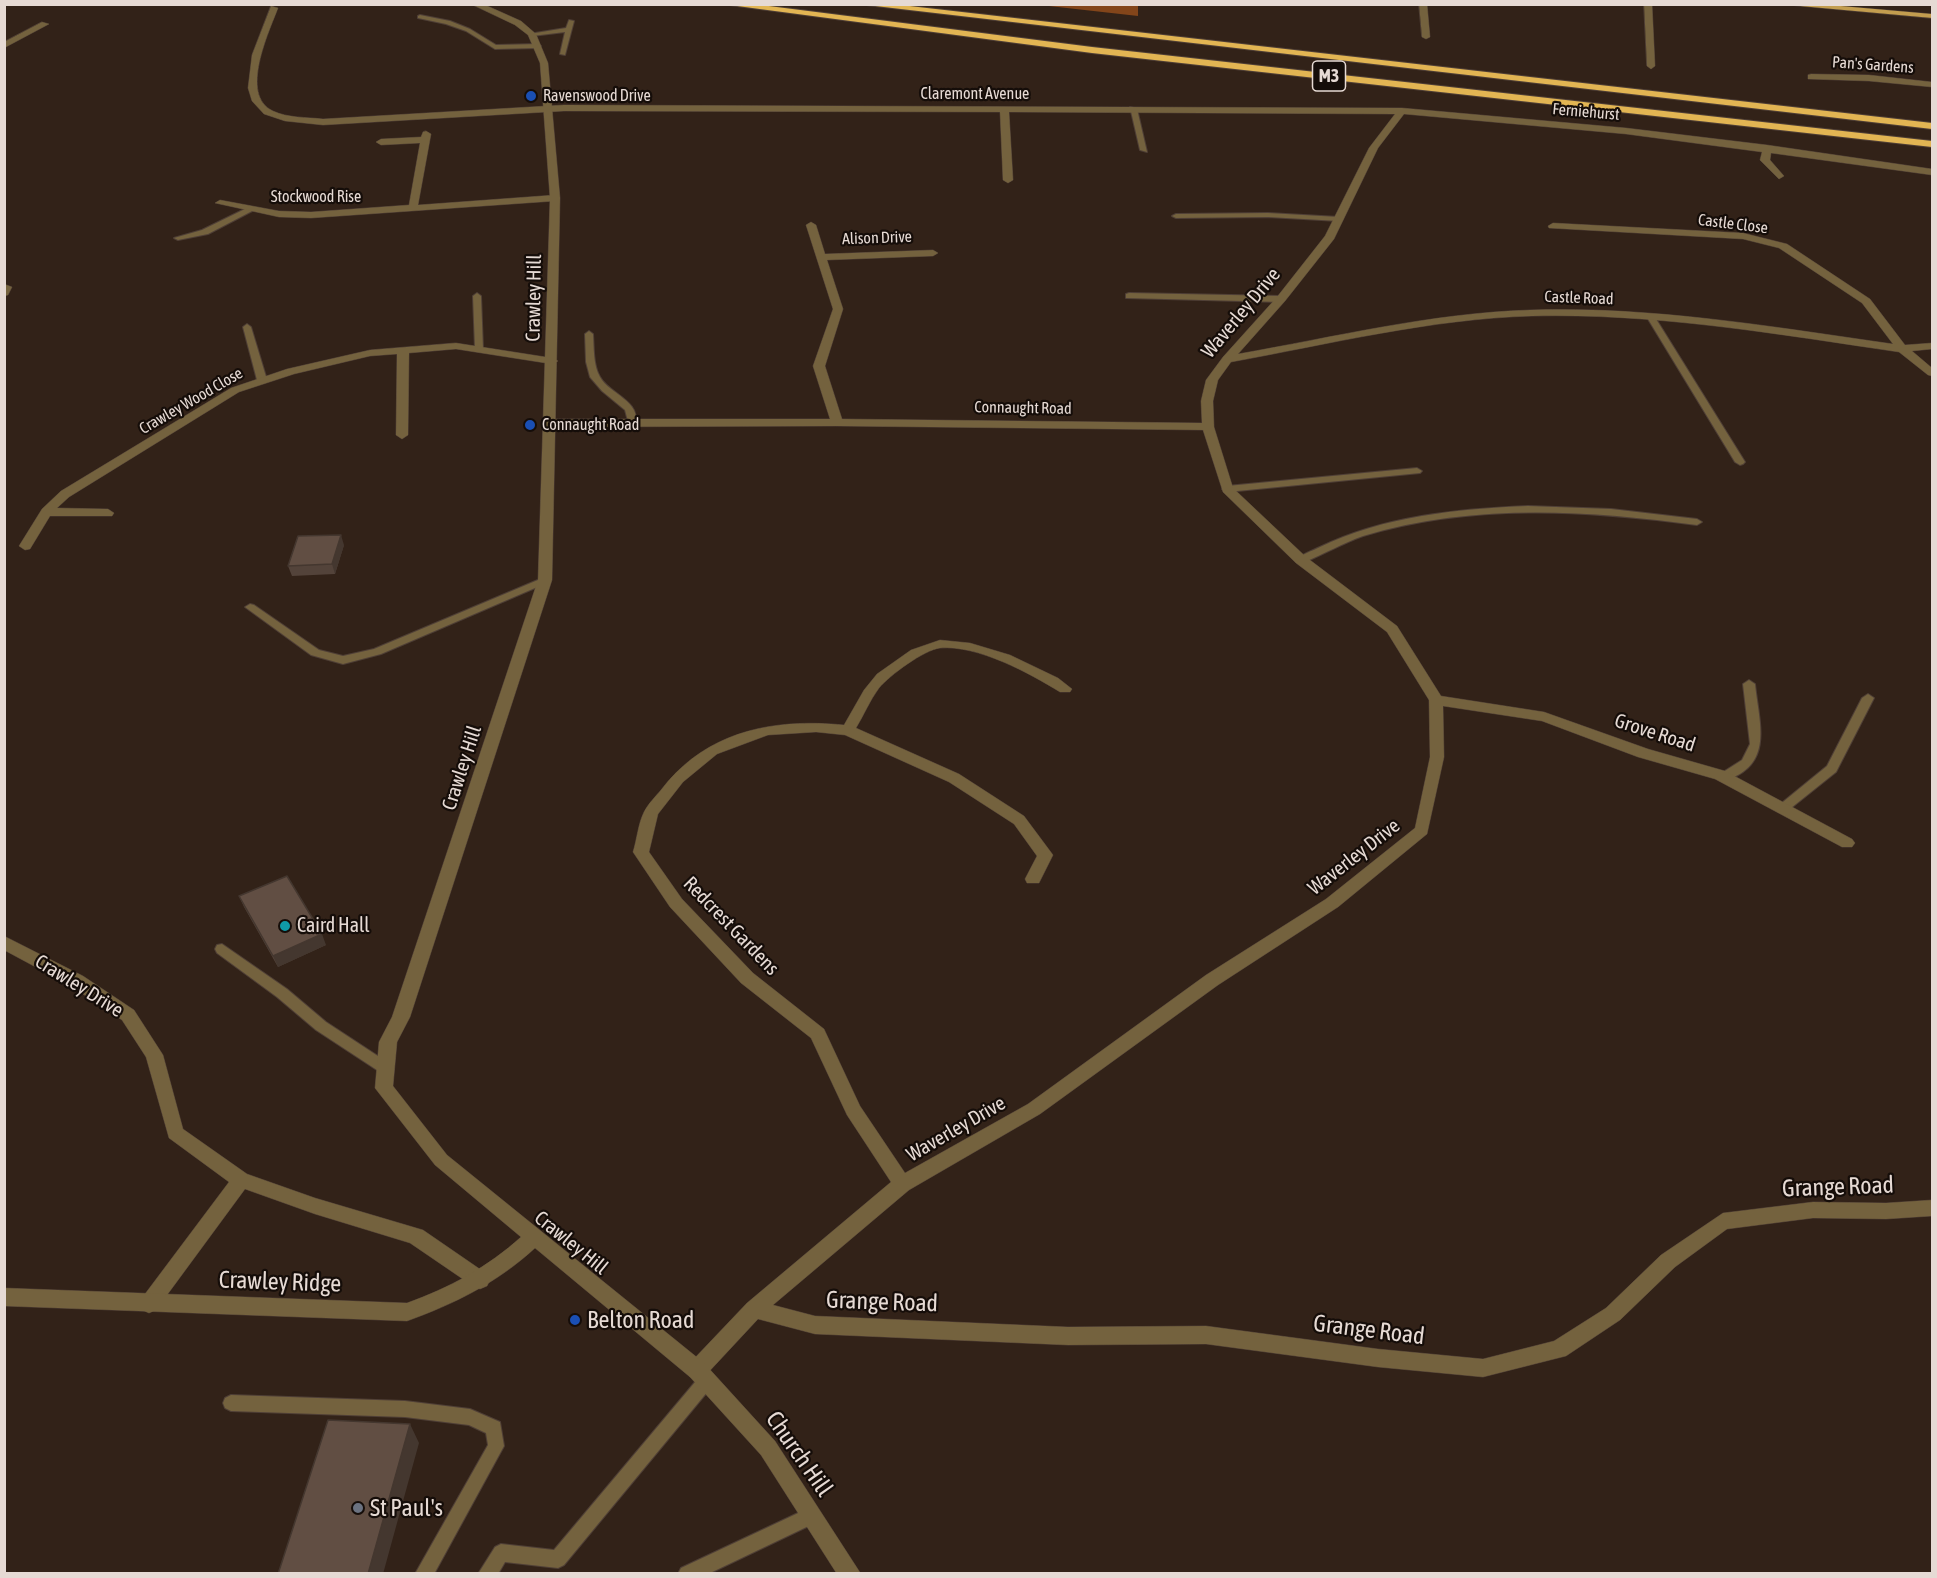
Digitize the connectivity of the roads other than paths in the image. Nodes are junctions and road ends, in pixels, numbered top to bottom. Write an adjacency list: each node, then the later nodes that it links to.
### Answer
1 (475, 4): 15 (street)
2 (726, 4): 27 (highway, M3)
3 (862, 4): 25 (highway, M3)
4 (1424, 4): 14 (street)
5 (1648, 4): 18 (street)
6 (1782, 4): 7 (main road)
7 (1827, 6): 10 (main road)
8 (274, 8): 23 (street)
9 (420, 16): 15 (lane)
10 (1932, 16)
11 (571, 21): 13 (lane)
12 (45, 24): 16 (street)
13 (568, 30): 15 (lane); 17 (lane)
14 (1426, 37)
15 (535, 40): 23 (street, Crawley Hill)
16 (4, 46)
17 (563, 54)
18 (1651, 66)
19 (1811, 77): 20 (street, Pan's Gardens)
20 (1932, 85)
21 (1004, 109): 22 (street, Claremont Avenue); 23 (street, Claremont Avenue); 32 (street)
22 (1133, 109): 24 (street, Claremont Avenue); 29 (lane)
23 (548, 110): 33 (street, Crawley Hill)
24 (1402, 111): 28 (street, Ferniehurst); 38 (street, Waverley Drive)
25 (1932, 126)
26 (381, 142): 35 (street)
27 (1932, 144)
28 (1767, 148): 30 (street, Ferniehurst); 31 (street)
29 (1144, 150)
30 (1932, 172)
31 (1779, 176)
32 (1008, 180)
33 (555, 198): 35 (street, Stockwood Rise); 55 (street, Crawley Hill)
34 (220, 203): 36 (street, Stockwood Rise)
35 (414, 208): 36 (street, Stockwood Rise)
36 (250, 210): 41 (lane)
37 (1176, 216): 38 (lane)
38 (1339, 219): 46 (street, Waverley Drive)
39 (811, 225): 43 (street, Alison Drive)
40 (1553, 226): 51 (street, Castle Close)
41 (177, 238)
42 (933, 253): 43 (street, Alison Drive)
43 (822, 257): 58 (street, Alison Drive)
44 (477, 296): 52 (lane)
45 (1129, 296): 46 (lane)
46 (1281, 299): 54 (street, Waverley Drive)
47 (1652, 319): 51 (street, Castle Road); 54 (street, Castle Road); 63 (lane)
48 (247, 327): 57 (lane)
49 (589, 334): 60 (lane)
50 (1932, 346): 51 (street, Castle Road)
51 (1902, 349): 56 (street, Castle Close)
52 (479, 350): 53 (street, Crawley Wood Close); 55 (street, Crawley Wood Close)
53 (403, 352): 57 (street, Crawley Wood Close); 62 (street)
54 (1227, 359): 61 (street, Waverley Drive)
55 (552, 361): 59 (street, Crawley Hill)
56 (1932, 373)
57 (262, 380): 66 (street, Crawley Wood Close)
58 (837, 422): 60 (street, Connaught Road); 61 (street, Connaught Road)
59 (550, 423): 60 (street, Connaught Road); 71 (street, Crawley Hill)
60 (632, 423)
61 (1209, 427): 65 (street, Waverley Drive)
62 (402, 435)
63 (1740, 462)
64 (1417, 471): 65 (lane)
65 (1227, 489): 70 (street, Waverley Drive)
66 (46, 512): 67 (street); 69 (street, Crawley Wood Close)
67 (108, 513)
68 (1697, 522): 70 (lane)
69 (25, 546)
70 (1301, 560): 76 (street, Waverley Drive)
71 (545, 580): 72 (lane); 84 (street, Crawley Hill)
72 (250, 607)
73 (1749, 684): 78 (lane)
74 (1065, 688): 77 (street)
75 (1868, 698): 79 (lane)
76 (1436, 700): 78 (street, Grove Road); 86 (street, Waverley Drive)
77 (848, 730): 81 (street, Redcrest Gardens); 86 (street, Redcrest Gardens)
78 (1724, 777): 79 (street, Grove Road)
79 (1782, 809): 80 (street, Grove Road)
80 (1847, 843)
81 (1033, 879)
82 (4, 942): 85 (street, Crawley Drive)
83 (222, 949): 84 (lane)
84 (386, 1068): 88 (street, Crawley Hill)
85 (241, 1180): 89 (street, Crawley Drive); 91 (street)
86 (902, 1184): 92 (street, Waverley Drive)
87 (1932, 1208): 92 (street, Grange Road)
88 (533, 1238): 89 (street, Crawley Ridge); 93 (street, Crawley Hill)
89 (480, 1280): 91 (street, Crawley Ridge)
90 (4, 1297): 91 (street, Crawley Ridge)
91 (149, 1304)
92 (754, 1309): 93 (street, Waverley Drive)
93 (702, 1375): 95 (street, Church Hill); 97 (lane)
94 (231, 1403): 96 (lane)
95 (812, 1516): 98 (lane); 99 (street, Church Hill)
96 (424, 1574)
97 (487, 1574)
98 (687, 1574)
99 (850, 1574)

